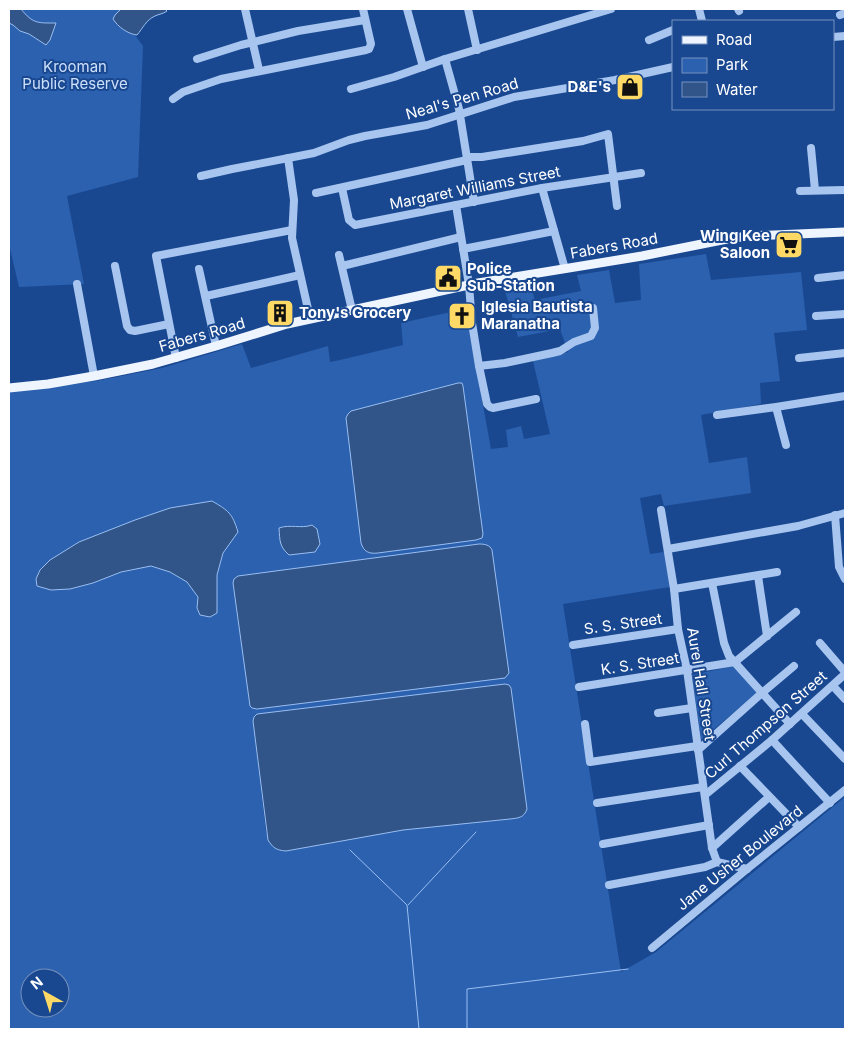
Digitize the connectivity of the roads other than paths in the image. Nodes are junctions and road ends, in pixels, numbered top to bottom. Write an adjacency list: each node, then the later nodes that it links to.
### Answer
1 (245, 9): 11 (street)
2 (363, 9): 7 (street)
3 (407, 9): 15 (street)
4 (468, 9): 12 (street)
5 (610, 9): 12 (street)
6 (699, 9): 8 (street)
7 (365, 20): 11 (street); 17 (street)
8 (699, 20)
9 (672, 30): 10 (street)
10 (648, 40)
11 (254, 42): 13 (street); 17 (street)
12 (477, 50): 14 (street)
13 (197, 59)
14 (445, 59): 15 (street); 20 (street)
15 (423, 67): 18 (street)
16 (672, 67): 20 (street, Neal's Pen Road)
17 (259, 70): 19 (street)
18 (351, 89)
19 (173, 99)
20 (460, 115): 22 (street, Neal's Pen Road); 23 (street)
21 (811, 148): 29 (street)
22 (288, 158): 25 (street, Neal's Pen Road); 36 (street)
23 (467, 159): 26 (street); 27 (street); 33 (street)
24 (641, 173): 26 (street, Margaret Williams Street)
25 (201, 176)
26 (613, 178): 28 (street, Margaret Williams Street); 35 (street)
27 (342, 188): 32 (street); 34 (street, Margaret Williams Street)
28 (542, 188): 33 (street, Margaret Williams Street); 37 (street)
29 (815, 190): 30 (street); 31 (street)
30 (845, 190)
31 (800, 191)
32 (316, 193)
33 (474, 202): 34 (street, Margaret Williams Street)
34 (456, 205): 39 (street)
35 (617, 206)
36 (292, 230): 47 (street); 57 (street)
37 (554, 231): 40 (street); 45 (street)
38 (845, 232): 45 (main road, Fabers Road)
39 (461, 236): 40 (street); 43 (street)
40 (463, 249): 50 (street)
41 (339, 256): 43 (street)
42 (115, 266): 57 (street)
43 (342, 266): 53 (street)
44 (199, 269): 51 (street)
45 (565, 269): 50 (main road, Fabers Road)
46 (845, 274): 48 (street)
47 (300, 275): 51 (street); 56 (street)
48 (818, 278)
49 (77, 284): 63 (street)
50 (469, 285): 53 (main road, Fabers Road); 62 (street)
51 (206, 296): 58 (street)
52 (594, 308): 62 (street)
53 (352, 310): 56 (main road, Fabers Road)
54 (845, 314): 55 (street)
55 (816, 316)
56 (310, 318): 58 (main road, Fabers Road)
57 (169, 324): 60 (street)
58 (216, 346): 60 (main road, Fabers Road)
59 (845, 353): 61 (street)
60 (176, 358): 63 (main road, Fabers Road)
61 (799, 358)
62 (479, 366): 66 (street)
63 (94, 376): 64 (main road, Fabers Road)
64 (9, 388)
65 (845, 396): 67 (street)
66 (536, 399)
67 (776, 407): 68 (street); 69 (street)
68 (717, 415)
69 (786, 445)
70 (661, 510): 73 (street, Aurel Hall Street)
71 (845, 513): 72 (street)
72 (835, 515): 73 (street); 76 (street)
73 (668, 548): 78 (street, Aurel Hall Street)
74 (777, 572): 75 (street)
75 (758, 576): 77 (street); 81 (street)
76 (843, 576)
77 (712, 583): 78 (street); 84 (street)
78 (674, 589): 80 (street, Aurel Hall Street)
79 (796, 612): 81 (street)
80 (678, 629): 83 (street, S. S. Street); 86 (street, Aurel Hall Street)
81 (766, 636): 84 (street)
82 (820, 644): 87 (street)
83 (572, 645)
84 (735, 662): 86 (street, K. S. Street); 90 (street)
85 (794, 666): 90 (street)
86 (687, 670): 89 (street, K. S. Street); 92 (street, Aurel Hall Street)
87 (845, 673): 88 (street, Curl Thompson Street)
88 (833, 686): 91 (street); 94 (street, Curl Thompson Street)
89 (579, 687)
90 (762, 693): 96 (street); 98 (street)
91 (845, 699)
92 (692, 708): 93 (street); 98 (street, Aurel Hall Street)
93 (658, 713)
94 (802, 714): 96 (street, Curl Thompson Street); 99 (street)
95 (584, 724): 98 (street)
96 (790, 724): 97 (street, Curl Thompson Street)
97 (772, 740): 100 (street, Curl Thompson Street); 105 (street)
98 (697, 748): 101 (street, Aurel Hall Street)
99 (845, 760)
100 (740, 766): 103 (street, Curl Thompson Street); 104 (street)
101 (703, 787): 103 (street, Aurel Hall Street); 106 (street)
102 (845, 790): 105 (street, Jane Usher Boulevard)
103 (705, 795): 107 (street, Aurel Hall Street)
104 (769, 797): 108 (street); 110 (street)
105 (830, 802): 108 (street, Jane Usher Boulevard)
106 (596, 803)
107 (709, 825): 109 (street); 110 (street, Aurel Hall Street)
108 (799, 827): 112 (street, Jane Usher Boulevard)
109 (603, 844)
110 (712, 848): 111 (street, Aurel Hall Street)
111 (717, 862): 112 (street); 113 (street)
112 (746, 869): 114 (street, Jane Usher Boulevard)
113 (609, 884)
114 (652, 948)

